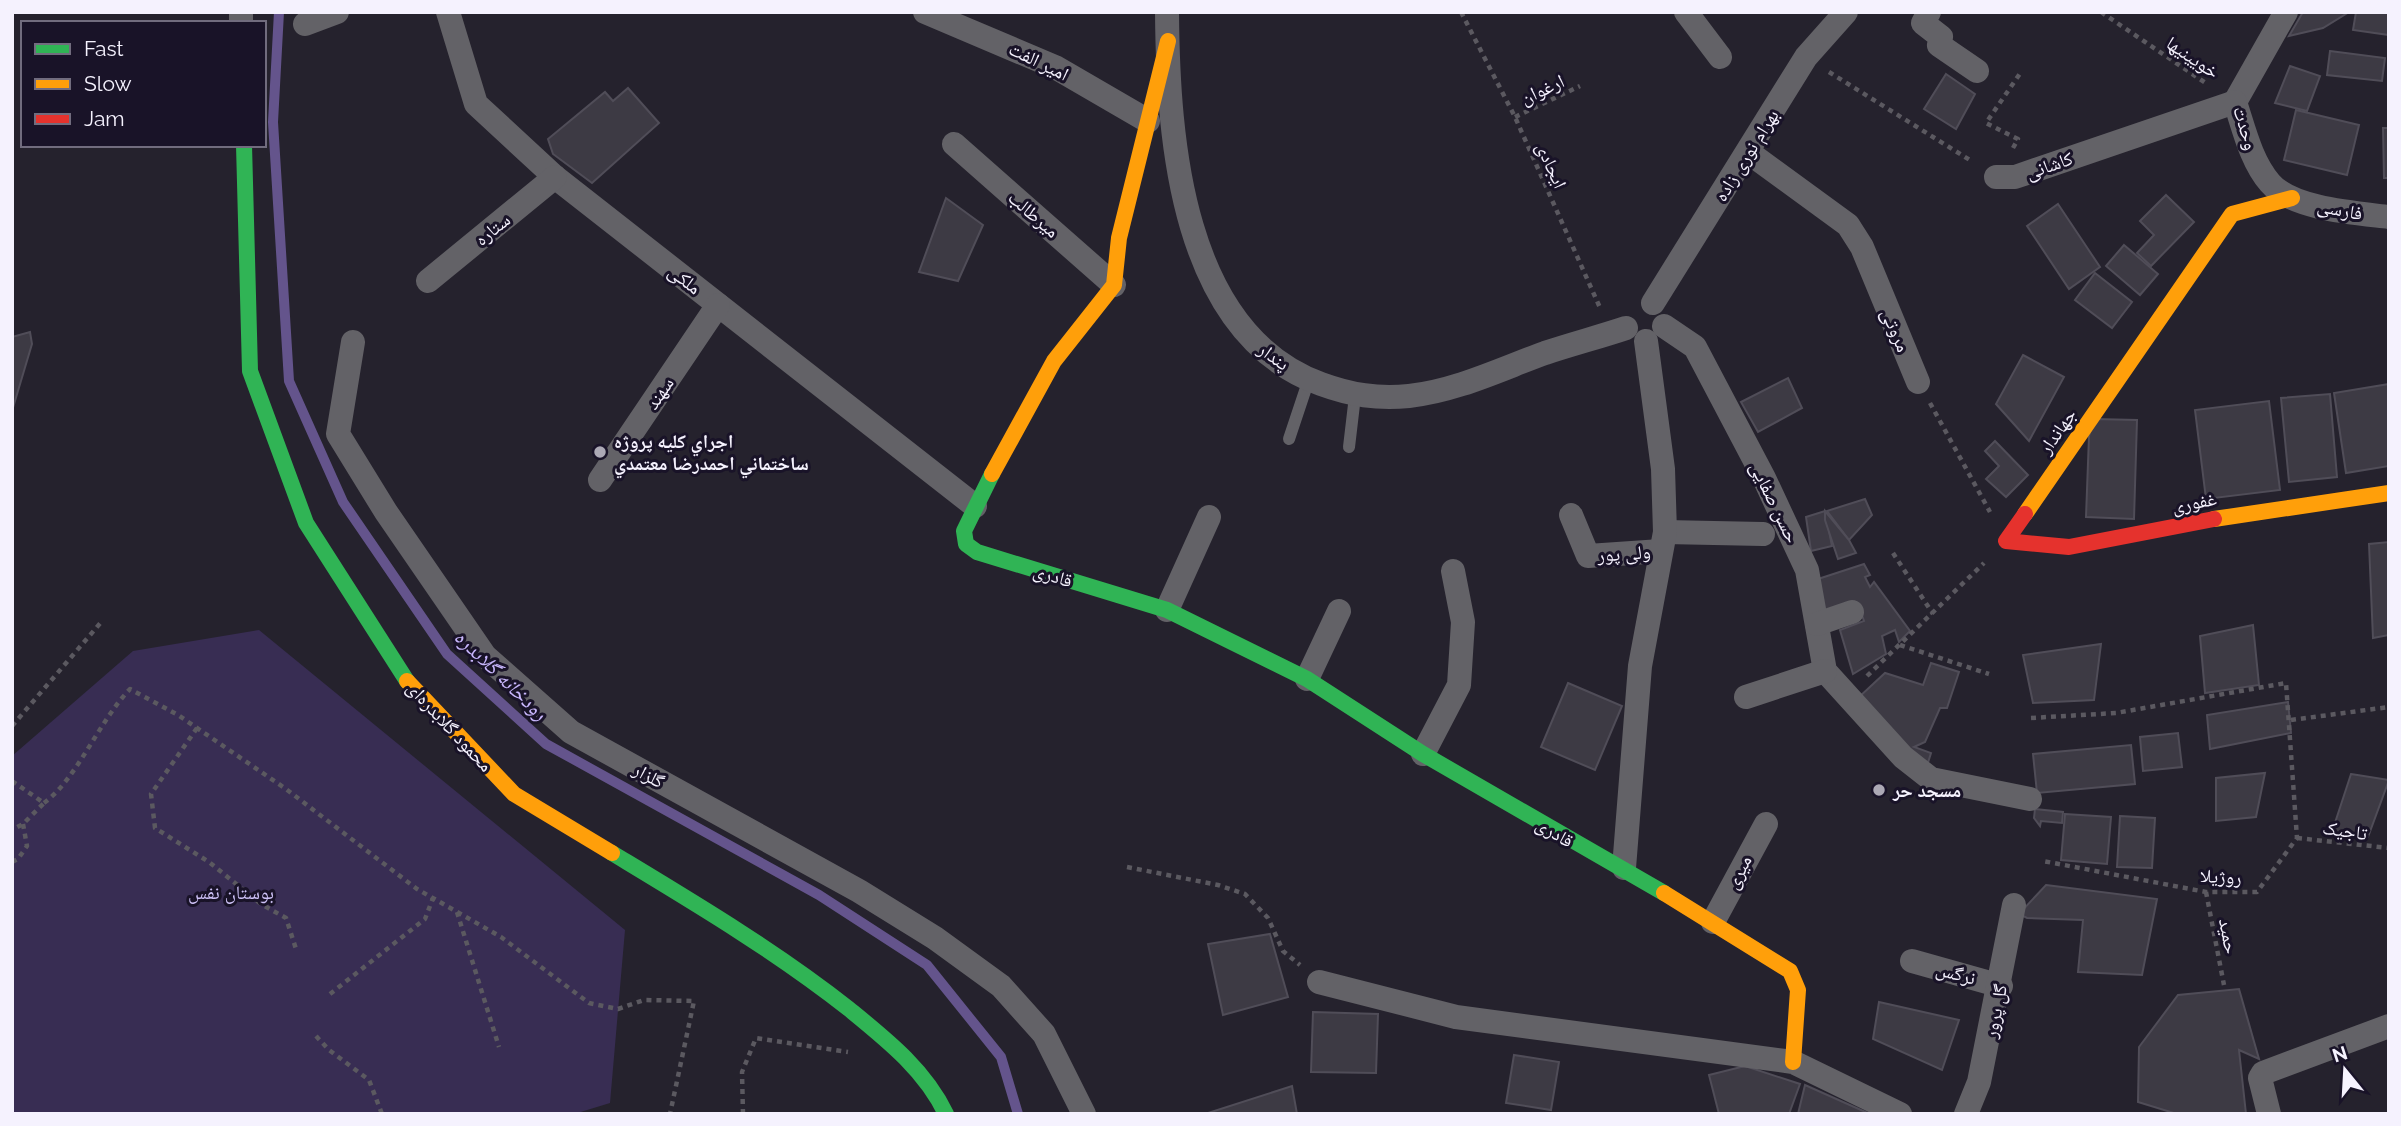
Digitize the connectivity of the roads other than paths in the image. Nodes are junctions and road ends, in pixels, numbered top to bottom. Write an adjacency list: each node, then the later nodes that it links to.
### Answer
1 (337, 12): 9 (street)
2 (448, 12): 18 (street, ملکی)
3 (925, 12): 14 (street, امیر الفت)
4 (1167, 12): 10 (street, پندار)
5 (1686, 12): 11 (street)
6 (1846, 12): 17 (street, بهرام نوری زاده)
7 (1929, 12): 12 (street)
8 (2286, 12): 13 (street, وحدت)
9 (305, 24)
10 (1168, 41): 14 (street); 28 (street, پندار)
11 (1720, 57)
12 (1977, 71)
13 (2235, 102): 19 (street, کاشانی); 20 (street, وحدت)
14 (1148, 121): 23 (street)
15 (954, 144): 23 (street, میرطالب)
16 (244, 147): 60 (street, محمود گلابدره‌ای)
17 (1748, 152): 24 (street, بهرام نوری زاده); 29 (street, مروتی)
18 (555, 177): 22 (street, ستاره); 25 (street, ملکی)
19 (1996, 177)
20 (2292, 198): 21 (street, فارسی); 40 (street, جهاندار)
21 (2389, 217)
22 (428, 281)
23 (1114, 285): 35 (street, قادری)
24 (1653, 303): 26 (street); 26 (street)
25 (718, 305): 33 (street, سهند); 35 (street, ملکی)
26 (1637, 332): 30 (street, پندار); 39 (street); 45 (street, حسن صفایی)
27 (353, 342): 61 (street, گلزار)
28 (1309, 379): 30 (street, پندار); 31 (lane)
29 (1918, 382)
30 (1355, 396): 32 (lane)
31 (1289, 439)
32 (1349, 447)
33 (600, 480)
34 (2389, 493): 40 (street, غفوری)
35 (975, 506): 42 (street, قادری)
36 (1571, 515): 39 (street, ولی پور)
37 (1209, 517): 42 (street)
38 (1763, 534): 39 (street)
39 (1663, 541): 52 (street)
40 (2006, 541)
41 (1453, 570): 49 (street)
42 (1167, 610): 47 (street, قادری)
43 (1339, 611): 47 (street)
44 (1852, 612): 45 (street)
45 (1817, 624): 46 (street, حسن صفایی)
46 (1825, 671): 48 (street); 50 (street)
47 (1307, 679): 49 (street, قادری)
48 (1746, 696)
49 (1423, 754): 52 (street, قادری)
50 (2030, 799)
51 (1766, 824): 54 (street, میری)
52 (1624, 868): 54 (street, قادری)
53 (2014, 905): 57 (street, گل پرور)
54 (1713, 922): 59 (street, قادری)
55 (1912, 961): 57 (street, نرگس)
56 (1319, 982): 59 (street)
57 (2001, 985): 63 (street, گل پرور)
58 (2389, 1026): 64 (street)
59 (1793, 1062): 62 (street)
60 (946, 1114)
61 (1084, 1114)
62 (1900, 1114)
63 (1966, 1114)
64 (2269, 1114)

